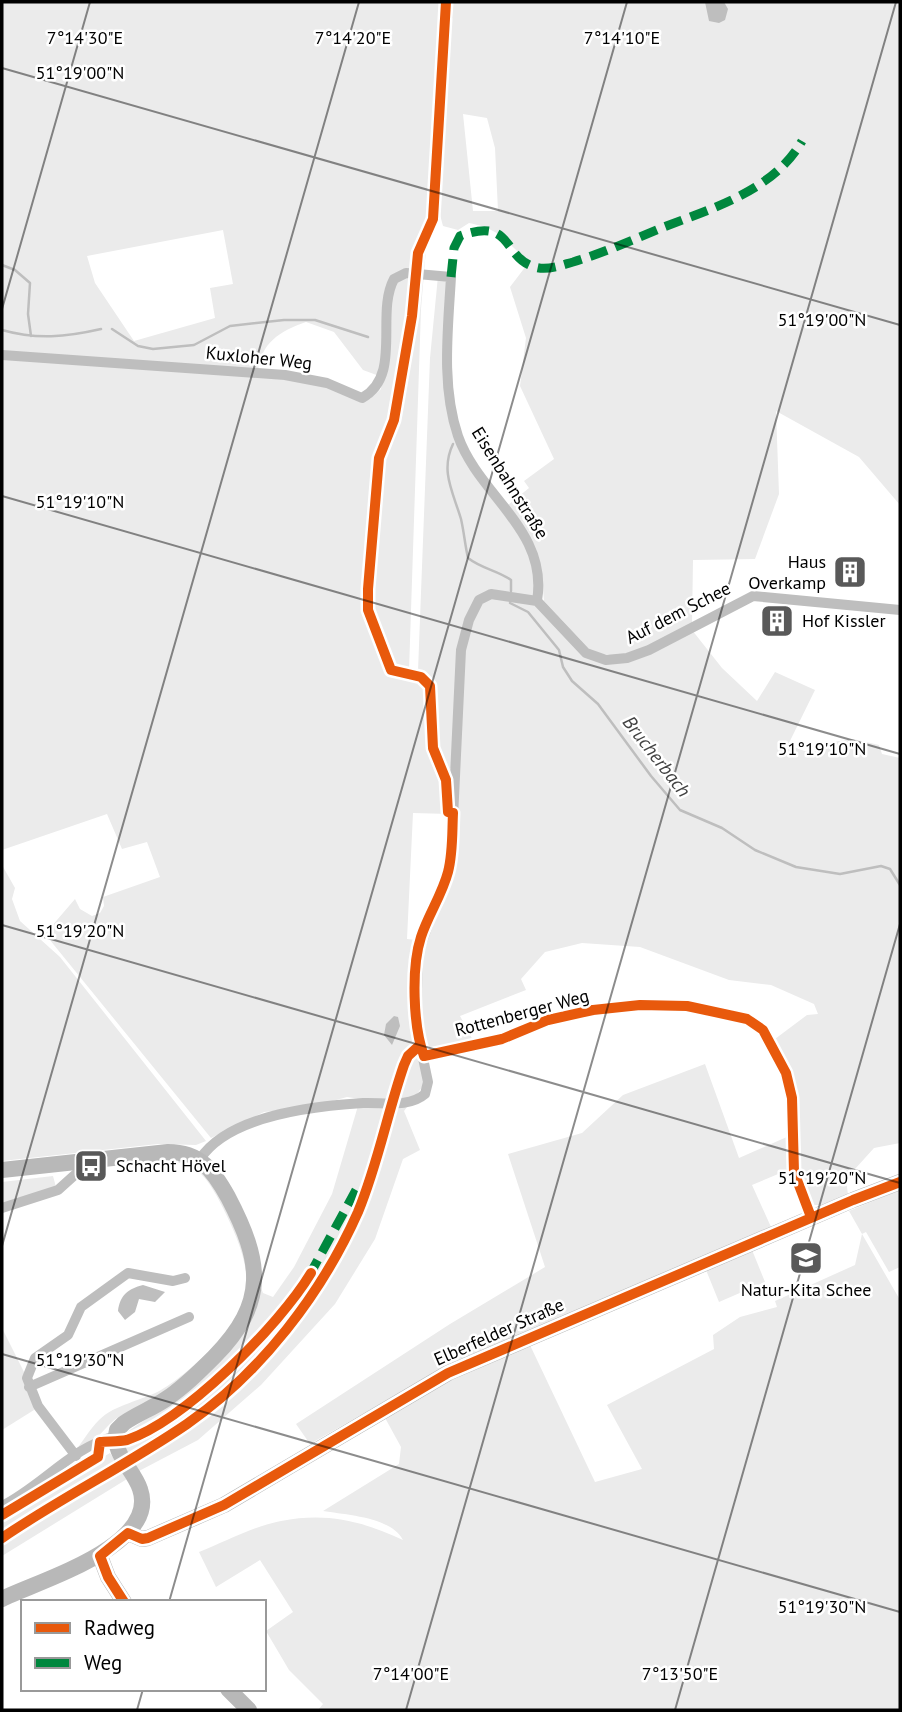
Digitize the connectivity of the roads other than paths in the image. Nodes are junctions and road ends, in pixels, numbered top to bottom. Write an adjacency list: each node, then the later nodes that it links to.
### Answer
1 (451, 277): 2 (street, Kuxloher Weg); 3 (street, Eisenbahnstraße)
2 (2, 355)
3 (537, 601): 4 (street, Auf dem Schee); 5 (street)
4 (900, 610)
5 (424, 1056): 7 (street); 11 (street, Rottenberger Weg)
6 (76, 1161): 7 (main road); 8 (main road); 10 (street)
7 (204, 1163): 15 (main road)
8 (2, 1170)
9 (900, 1182): 11 (main road, Elberfelder Straße)
10 (2, 1209)
11 (811, 1217): 18 (main road, Elberfelder Straße)
12 (184, 1278): 14 (street)
13 (189, 1317): 14 (street)
14 (29, 1387): 16 (street)
15 (116, 1443): 16 (street); 18 (main road)
16 (76, 1456): 17 (street)
17 (2, 1506)
18 (128, 1533): 19 (main road)
19 (100, 1556): 20 (main road); 21 (main road)
20 (2, 1599)
21 (123, 1600)
22 (230, 1691): 23 (main road)
23 (249, 1710)

